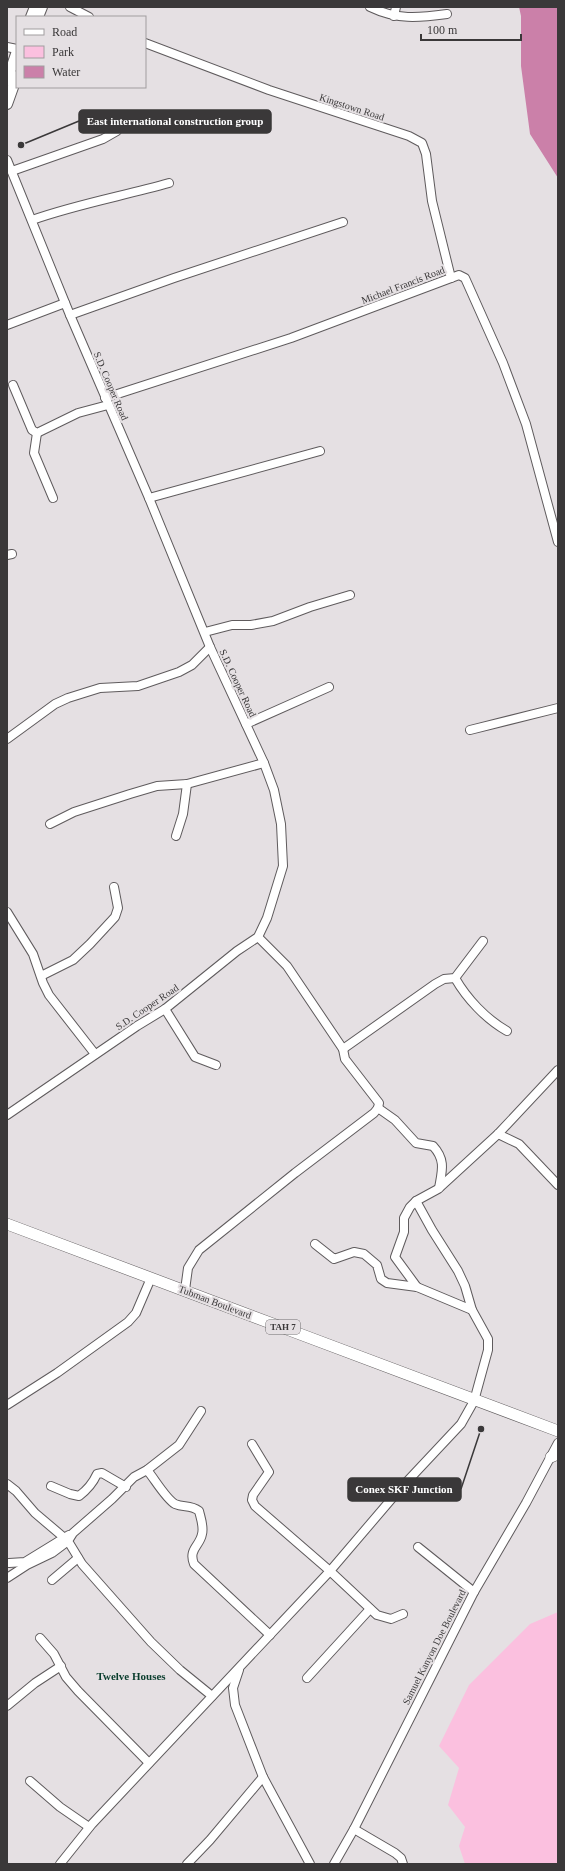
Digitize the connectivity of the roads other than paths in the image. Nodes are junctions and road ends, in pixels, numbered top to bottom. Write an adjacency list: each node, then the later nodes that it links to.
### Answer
1 (70, 7): 5 (street)
2 (370, 7): 6 (street)
3 (396, 7): 6 (street)
4 (447, 14): 6 (street)
5 (87, 16)
6 (394, 16)
7 (146, 44): 18 (street, Kingstown Road)
8 (16, 53): 10 (main road)
9 (16, 79): 11 (main road)
10 (7, 80)
11 (7, 104)
12 (116, 131): 14 (street)
13 (7, 160): 14 (street, S.D. Cooper Road)
14 (12, 171): 16 (street, S.D. Cooper Road)
15 (169, 183): 16 (street)
16 (32, 220): 19 (street, S.D. Cooper Road)
17 (343, 222): 20 (street)
18 (451, 278): 23 (street, Michael Francis Road); 28 (street, Michael Francis Road)
19 (65, 303): 20 (street, S.D. Cooper Road); 21 (street)
20 (70, 315): 23 (street, S.D. Cooper Road)
21 (7, 325)
22 (13, 385): 24 (street)
23 (106, 401): 24 (street, Michael Francis Road); 27 (street, S.D. Cooper Road)
24 (37, 433): 26 (street)
25 (320, 451): 27 (street)
26 (53, 498)
27 (149, 498): 31 (street, S.D. Cooper Road)
28 (555, 518): 29 (street, Michael Francis Road)
29 (558, 542)
30 (350, 595): 31 (street)
31 (205, 632): 32 (street, S.D. Cooper Road)
32 (210, 647): 35 (street, S.D. Cooper Road); 37 (street)
33 (329, 688): 35 (street)
34 (558, 708): 36 (street)
35 (246, 724): 38 (street, S.D. Cooper Road)
36 (470, 730)
37 (7, 739)
38 (264, 763): 39 (street); 44 (street, S.D. Cooper Road)
39 (187, 784): 40 (street); 41 (street)
40 (50, 824)
41 (176, 836)
42 (114, 887): 46 (street)
43 (7, 912): 46 (street)
44 (258, 937): 48 (street, S.D. Cooper Road); 50 (street)
45 (483, 941): 47 (street)
46 (41, 976): 51 (street)
47 (455, 978): 49 (street); 50 (street)
48 (165, 1009): 51 (street, S.D. Cooper Road); 52 (street)
49 (507, 1031)
50 (344, 1050): 54 (street)
51 (95, 1054): 55 (street, S.D. Cooper Road)
52 (216, 1065)
53 (558, 1070): 56 (street)
54 (378, 1108): 58 (street); 64 (street)
55 (7, 1115)
56 (498, 1134): 57 (street); 58 (street)
57 (558, 1185)
58 (438, 1189): 59 (street)
59 (416, 1201): 63 (street); 65 (street)
60 (7, 1224): 62 (highway, Tubman Boulevard / TAH 7)
61 (315, 1244): 63 (street)
62 (151, 1278): 64 (highway, Tubman Boulevard / TAH 7); 67 (street)
63 (417, 1287): 65 (street)
64 (185, 1290): 66 (highway, Tubman Boulevard / TAH 7)
65 (472, 1310): 66 (street)
66 (474, 1401): 69 (highway, Tubman Boulevard / TAH 7); 83 (street)
67 (7, 1405)
68 (201, 1411): 75 (street)
69 (543, 1426): 70 (highway); 71 (highway, Tubman Boulevard / TAH 7)
70 (558, 1426)
71 (558, 1431)
72 (558, 1443): 74 (street, Samuel Kanyon Doe Boulevard)
73 (252, 1444): 83 (street)
74 (555, 1456): 86 (street, Samuel Kanyon Doe Boulevard)
75 (147, 1470): 78 (street); 89 (street)
76 (7, 1484): 79 (street)
77 (52, 1486): 78 (street)
78 (126, 1487): 79 (street)
79 (66, 1539): 81 (street); 82 (street); 84 (street)
80 (418, 1547): 86 (street)
81 (78, 1558): 85 (street); 94 (street)
82 (9, 1563)
83 (330, 1571): 87 (street); 89 (street)
84 (7, 1578)
85 (52, 1580)
86 (474, 1592): 100 (street, Samuel Kanyon Doe Boulevard)
87 (370, 1609): 88 (street); 93 (street)
88 (403, 1614)
89 (270, 1635): 92 (street)
90 (40, 1638): 91 (street)
91 (61, 1666): 95 (street); 96 (street)
92 (240, 1668): 94 (street); 97 (street)
93 (307, 1678)
94 (212, 1696): 96 (street)
95 (7, 1706)
96 (149, 1762): 99 (street)
97 (263, 1777): 102 (street); 103 (street)
98 (30, 1781): 99 (street)
99 (89, 1827): 101 (street)
100 (354, 1829): 104 (street, Samuel Kanyon Doe Boulevard); 105 (street)
101 (60, 1864)
102 (187, 1864)
103 (310, 1864)
104 (334, 1864)
105 (403, 1864)

